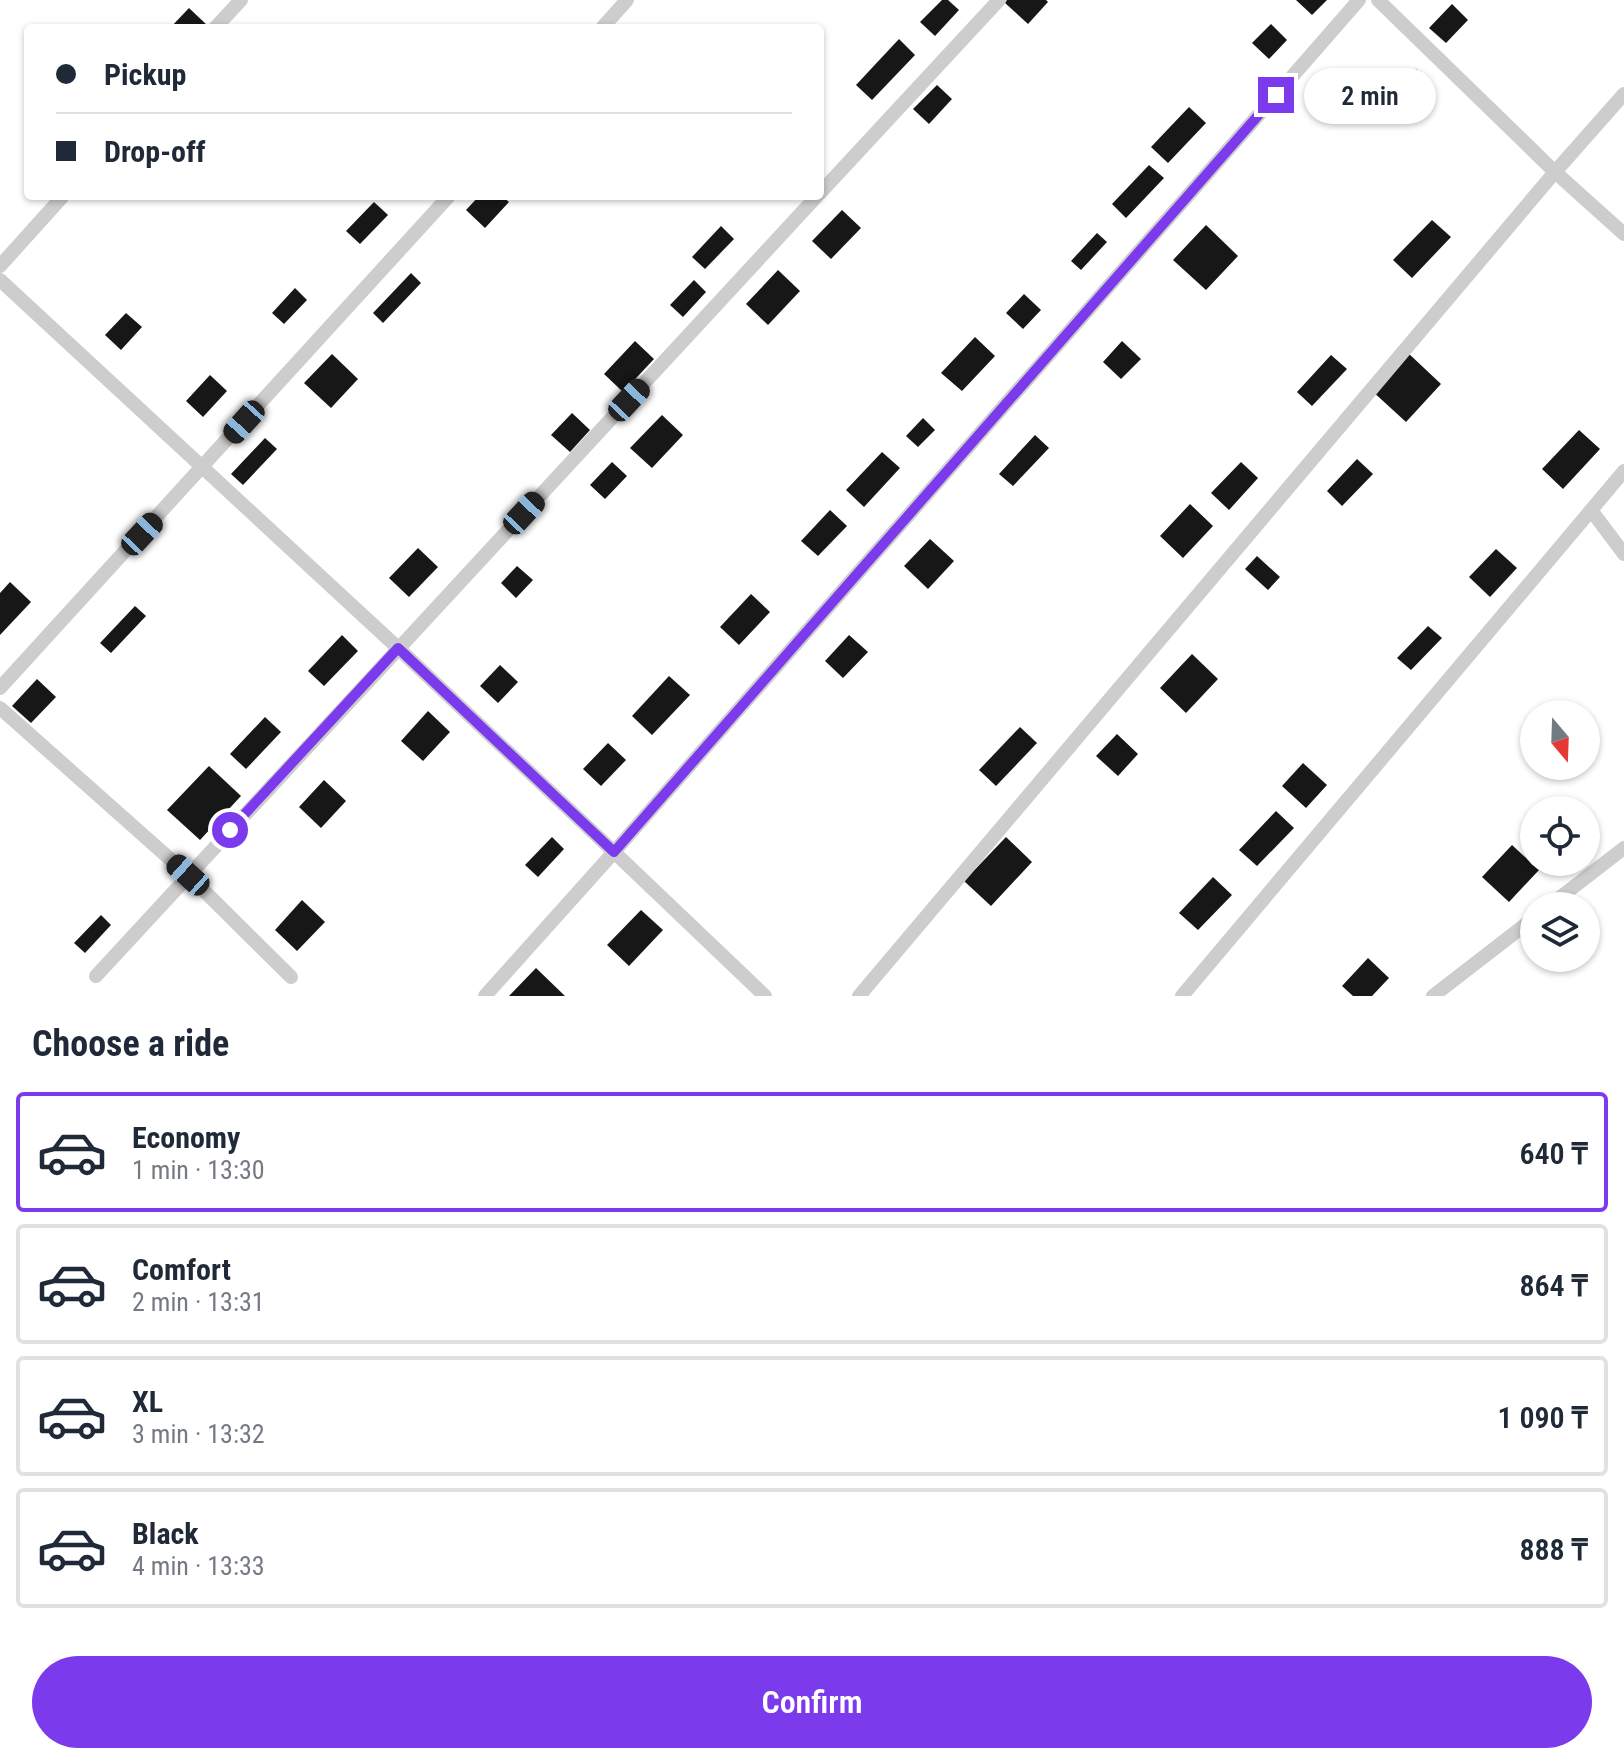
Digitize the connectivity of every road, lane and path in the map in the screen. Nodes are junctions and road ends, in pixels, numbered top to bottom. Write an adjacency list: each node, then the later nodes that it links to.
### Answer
1 (241, 0): 6 (street)
2 (627, 0): 7 (street)
3 (999, 0): 10 (street)
4 (1359, 0): 25 (street)
5 (1378, 0): 9 (street)
6 (219, 24)
7 (606, 24)
8 (1624, 94): 9 (street)
9 (1555, 172): 14 (street); 33 (street)
10 (824, 188)
11 (59, 200): 15 (street)
12 (445, 200): 17 (street)
13 (812, 200): 21 (street)
14 (1624, 234)
15 (0, 266)
16 (0, 280): 17 (street)
17 (203, 468): 21 (street); 22 (street)
18 (1624, 471): 19 (street)
19 (1591, 510): 20 (street); 34 (street)
20 (1624, 554)
21 (398, 648): 25 (street); 26 (street)
22 (0, 688)
23 (0, 708): 26 (street)
24 (1624, 848): 27 (street)
25 (614, 852): 31 (street); 32 (street)
26 (188, 875): 29 (street); 30 (street)
27 (1567, 892)
28 (1520, 929): 35 (street)
29 (96, 976)
30 (291, 977)
31 (485, 996)
32 (765, 996)
33 (859, 996)
34 (1182, 996)
35 (1433, 996)

